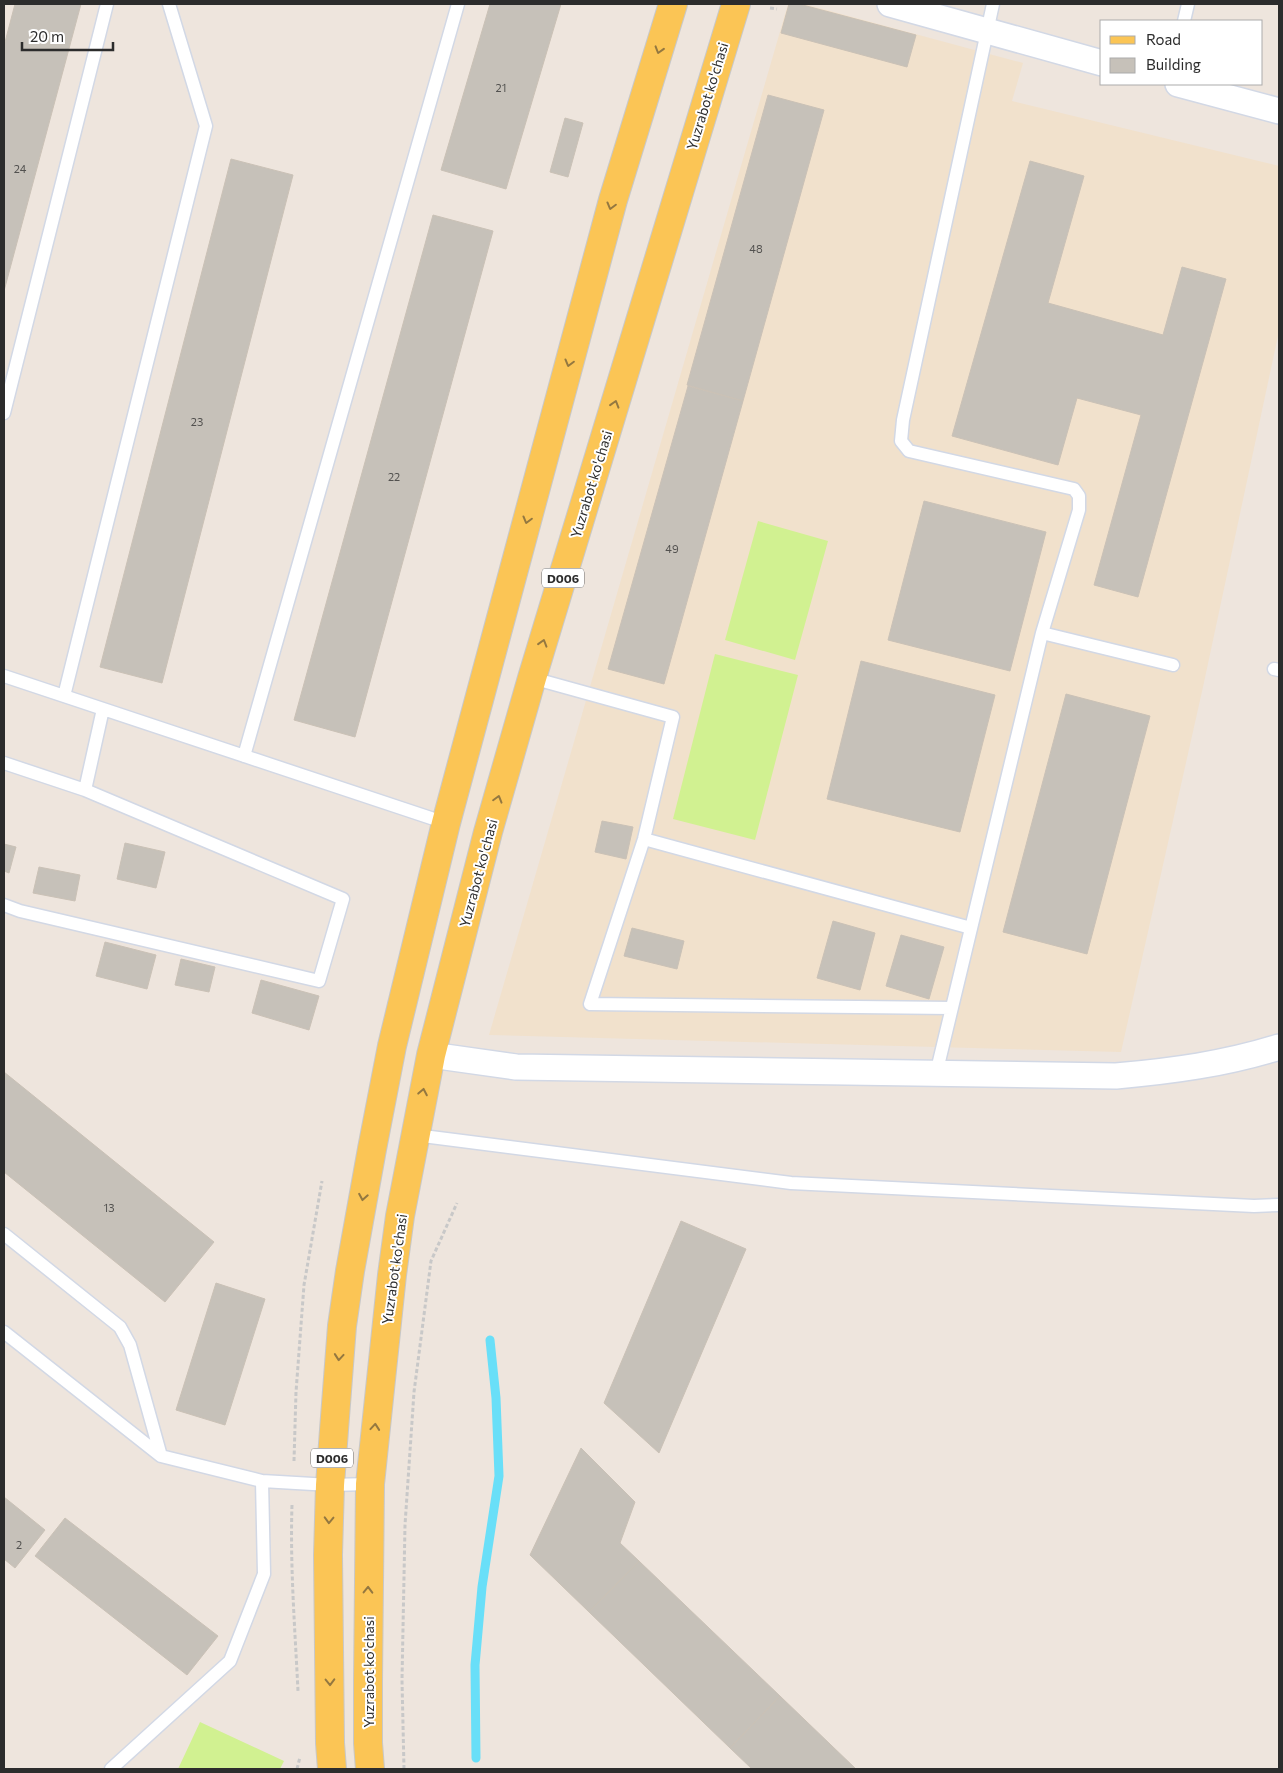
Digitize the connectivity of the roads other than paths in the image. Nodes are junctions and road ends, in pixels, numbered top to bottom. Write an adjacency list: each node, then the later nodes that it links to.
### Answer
1 (108, 4): 14 (lane)
2 (169, 4): 19 (lane)
3 (458, 4): 21 (lane)
4 (673, 4): 24 (main road, D006, one-way to 24)
5 (736, 4): 18 (main road, Yuzrabot ko'chasi / D006, one-way to 5)
6 (890, 4): 10 (street)
7 (993, 4): 10 (lane)
8 (1188, 4): 9 (lane)
9 (1184, 20)
10 (986, 30): 11 (street); 15 (lane)
11 (1100, 62)
12 (1182, 85): 13 (street)
13 (1279, 112)
14 (4, 413)
15 (1042, 633): 16 (lane); 27 (lane)
16 (1173, 665)
17 (4, 676): 19 (lane)
18 (532, 678): 25 (lane); 30 (main road, Yuzrabot ko'chasi / D006, one-way to 18)
19 (64, 696): 20 (lane)
20 (102, 709): 21 (lane); 23 (lane)
21 (244, 756): 24 (lane)
22 (4, 763): 23 (lane)
23 (85, 790): 26 (lane)
24 (446, 823): 39 (main road, D006, one-way to 39)
25 (644, 839): 27 (lane); 28 (lane)
26 (4, 905)
27 (972, 928): 28 (lane)
28 (952, 1008): 31 (lane)
29 (1279, 1047): 31 (street)
30 (431, 1055): 31 (street); 32 (main road, Yuzrabot ko'chasi / D006, one-way to 30)
31 (936, 1074)
32 (415, 1135): 33 (lane); 38 (main road, Yuzrabot ko'chasi / D006, one-way to 32)
33 (1279, 1205)
34 (4, 1234): 36 (lane)
35 (4, 1332): 36 (lane)
36 (161, 1456): 37 (lane)
37 (262, 1481): 39 (lane); 42 (lane)
38 (370, 1484): 39 (lane); 41 (main road, Yuzrabot ko'chasi / D006, one-way to 38)
39 (330, 1485): 40 (main road, D006, one-way to 40)
40 (331, 1756): 41 (main road)
41 (368, 1756)
42 (111, 1769)

